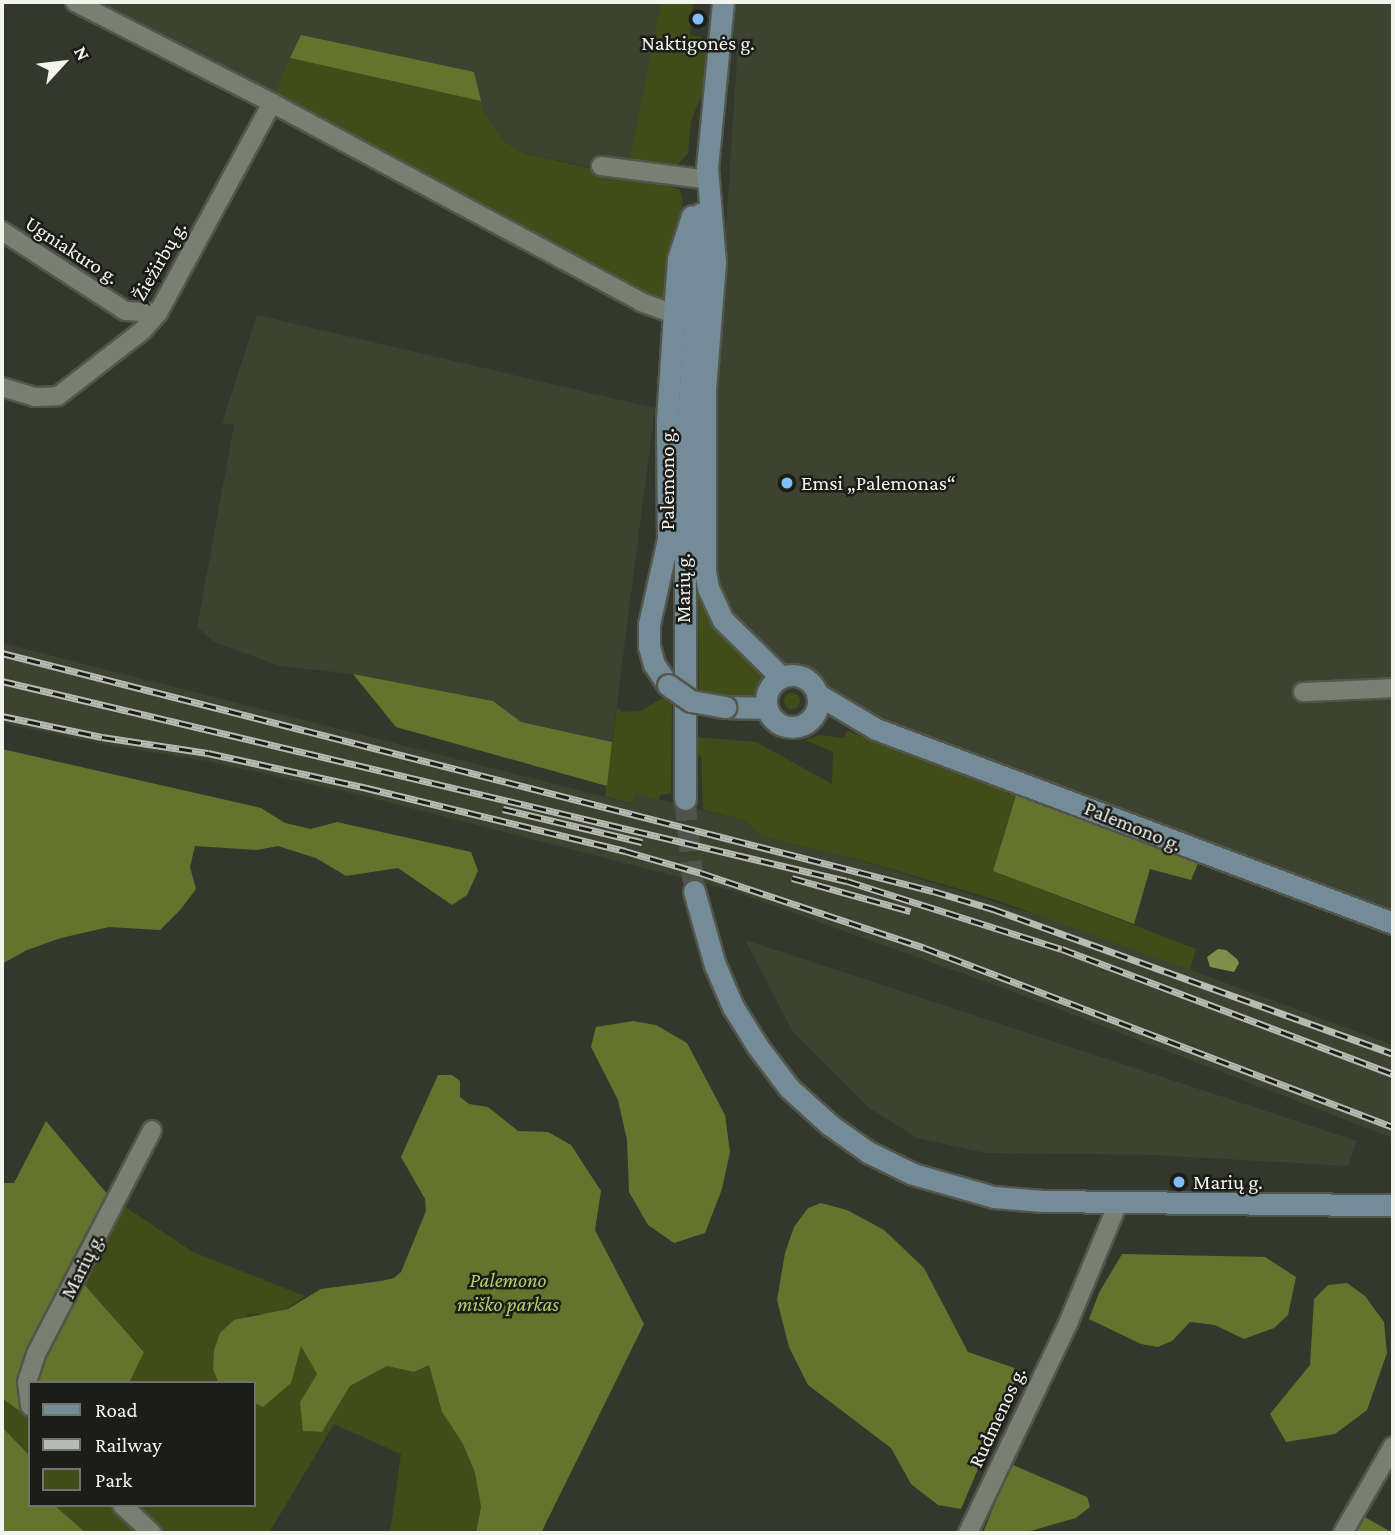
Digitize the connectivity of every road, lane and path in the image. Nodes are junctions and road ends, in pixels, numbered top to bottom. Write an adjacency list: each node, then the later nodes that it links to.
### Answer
1 (75, 2): 3 (street)
2 (723, 2): 5 (street, Palemono g.)
3 (272, 103): 7 (street, Žiežirbų g.); 8 (street)
4 (601, 166): 5 (street)
5 (705, 173): 8 (street, Palemono g.); 10 (street, Palemono g.); 17 (street, Marių g.)
6 (2, 231): 7 (street, Ugniakuro g.)
7 (158, 313): 9 (street, Žiežirbų g.)
8 (674, 314): 14 (street, Palemono g., bridge)
9 (2, 387)
10 (781, 677): 13 (street, Palemono g.); 14 (street)
11 (1393, 688): 12 (street)
12 (1303, 692)
13 (817, 694): 15 (street); 16 (street, Palemono g.)
14 (766, 708): 15 (street, Palemono g.)
15 (811, 717): 16 (street, Palemono g.)
16 (873, 728): 19 (street, Palemono g.)
17 (685, 799)
18 (694, 891): 21 (street)
19 (1393, 923)
20 (152, 1130): 23 (street, Marių g.)
21 (1118, 1203): 22 (street); 27 (street, Rudmenos g.)
22 (1393, 1205)
23 (28, 1390)
24 (1393, 1446): 28 (street)
25 (124, 1507): 26 (street)
26 (152, 1533)
27 (968, 1533)
28 (1343, 1533)

